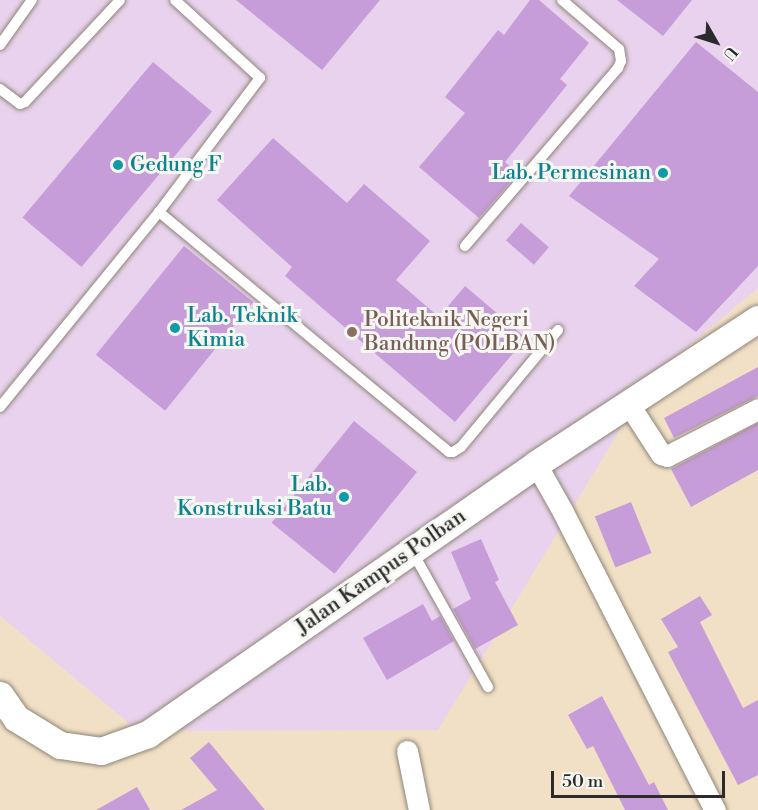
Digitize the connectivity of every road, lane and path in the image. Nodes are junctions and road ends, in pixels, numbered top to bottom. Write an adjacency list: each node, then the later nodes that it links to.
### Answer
1 (32, 0): 5 (lane)
2 (120, 0): 6 (lane)
3 (175, 0): 7 (lane)
4 (562, 0): 8 (lane)
5 (0, 45)
6 (0, 89)
7 (159, 212): 10 (lane); 12 (lane)
8 (465, 246)
9 (758, 319): 11 (street, Jalan Kampus Polban)
10 (558, 330)
11 (628, 403): 13 (street); 14 (street, Jalan Kampus Polban)
12 (0, 407)
13 (758, 409)
14 (536, 464): 15 (street, Jalan Kampus Polban); 20 (street)
15 (412, 551): 16 (lane); 17 (street, Jalan Kampus Polban)
16 (488, 687)
17 (0, 695)
18 (408, 751): 19 (street)
19 (419, 810)
20 (715, 810)

